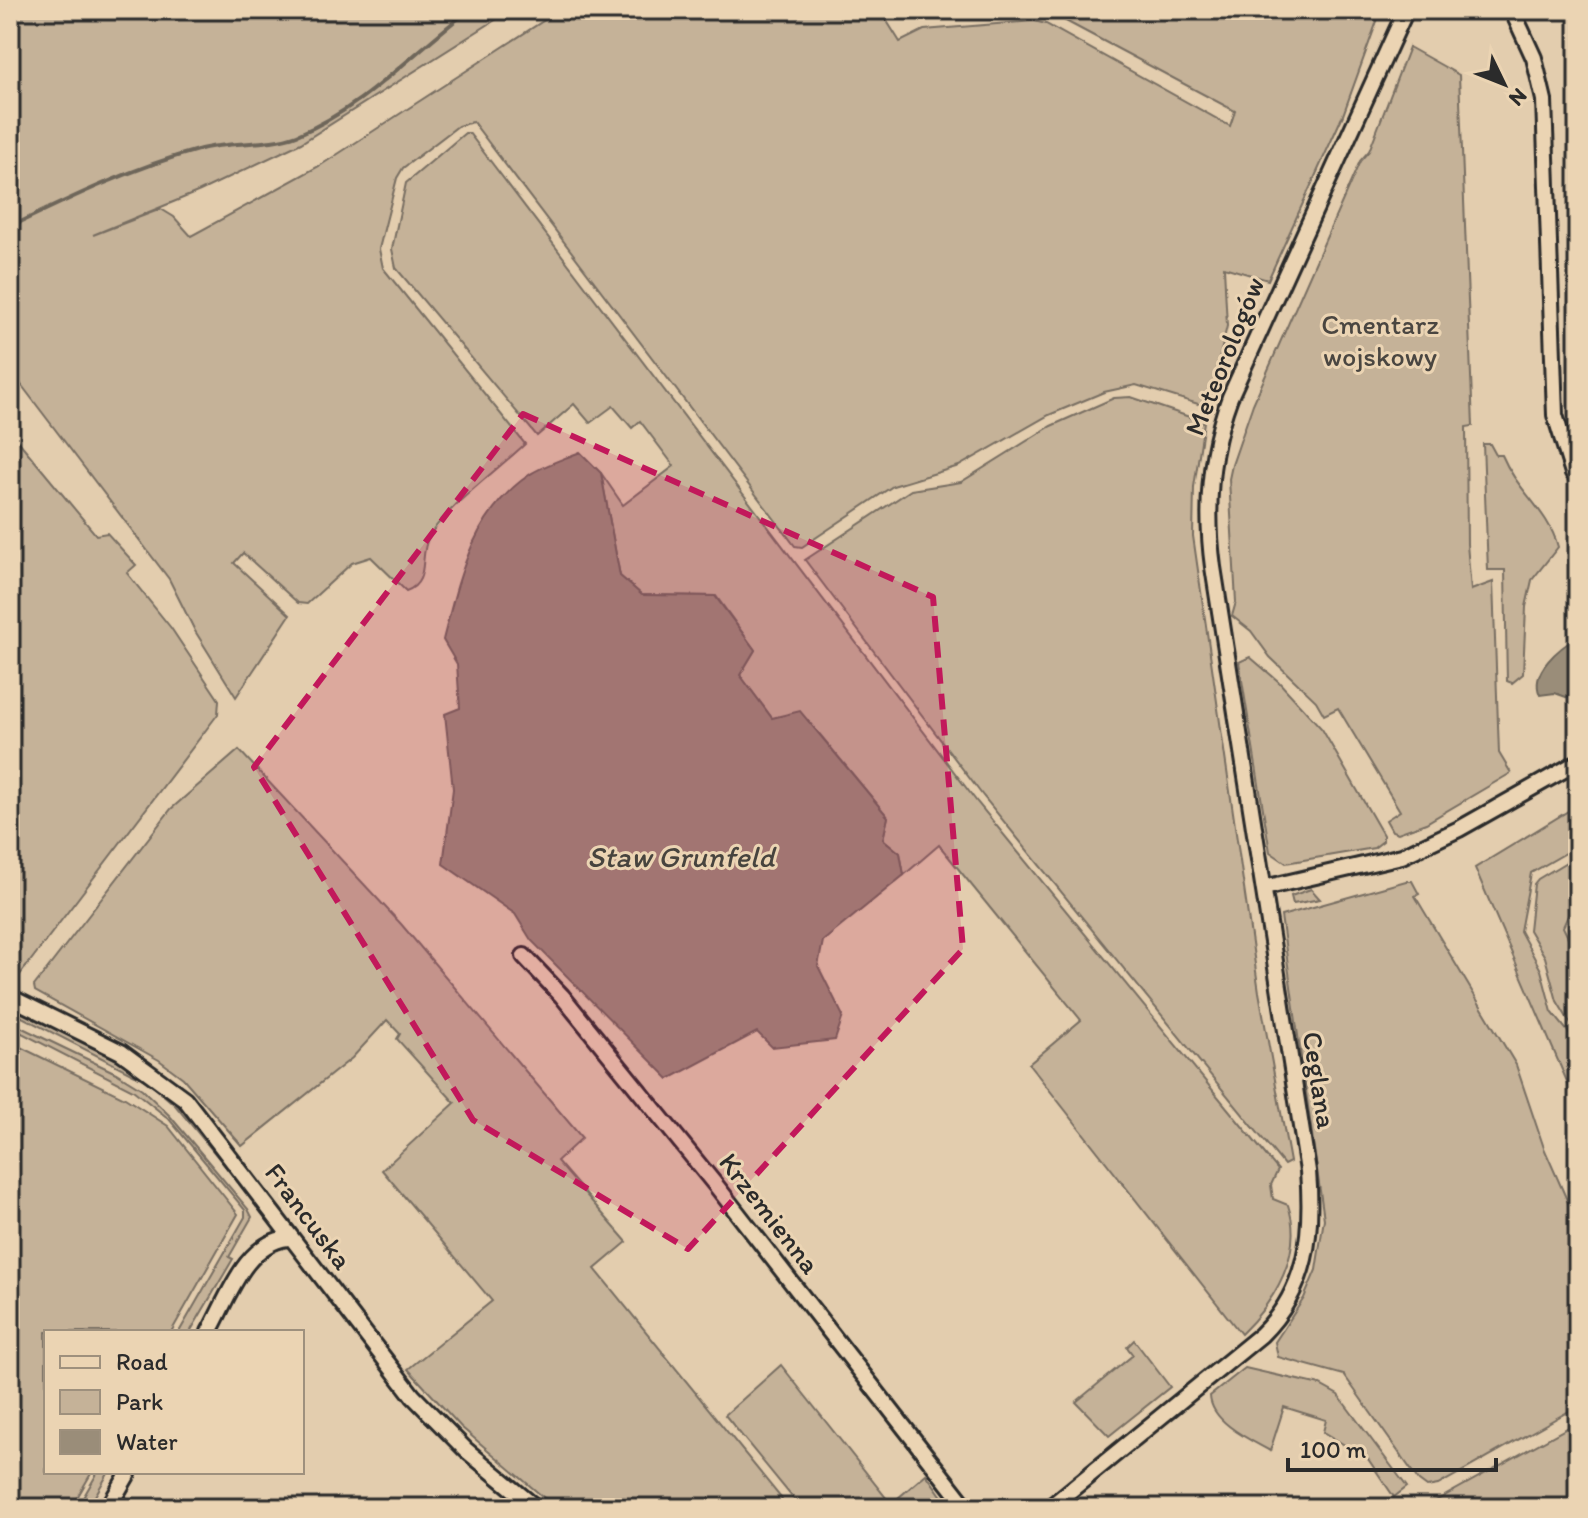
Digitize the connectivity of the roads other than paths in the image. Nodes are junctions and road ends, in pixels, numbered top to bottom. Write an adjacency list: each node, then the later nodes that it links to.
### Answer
1 (1406, 10): 5 (street, Meteorologów)
2 (1512, 10): 3 (street)
3 (1573, 473)
4 (1578, 762): 5 (street)
5 (1264, 888): 14 (street, Ceglana)
6 (524, 956): 13 (street, Krzemienna)
7 (10, 997): 8 (street, Francuska)
8 (288, 1238): 9 (street); 12 (street, Francuska)
9 (210, 1330)
10 (128, 1474): 11 (street)
11 (108, 1508)
12 (536, 1508)
13 (967, 1508)
14 (1049, 1508)

